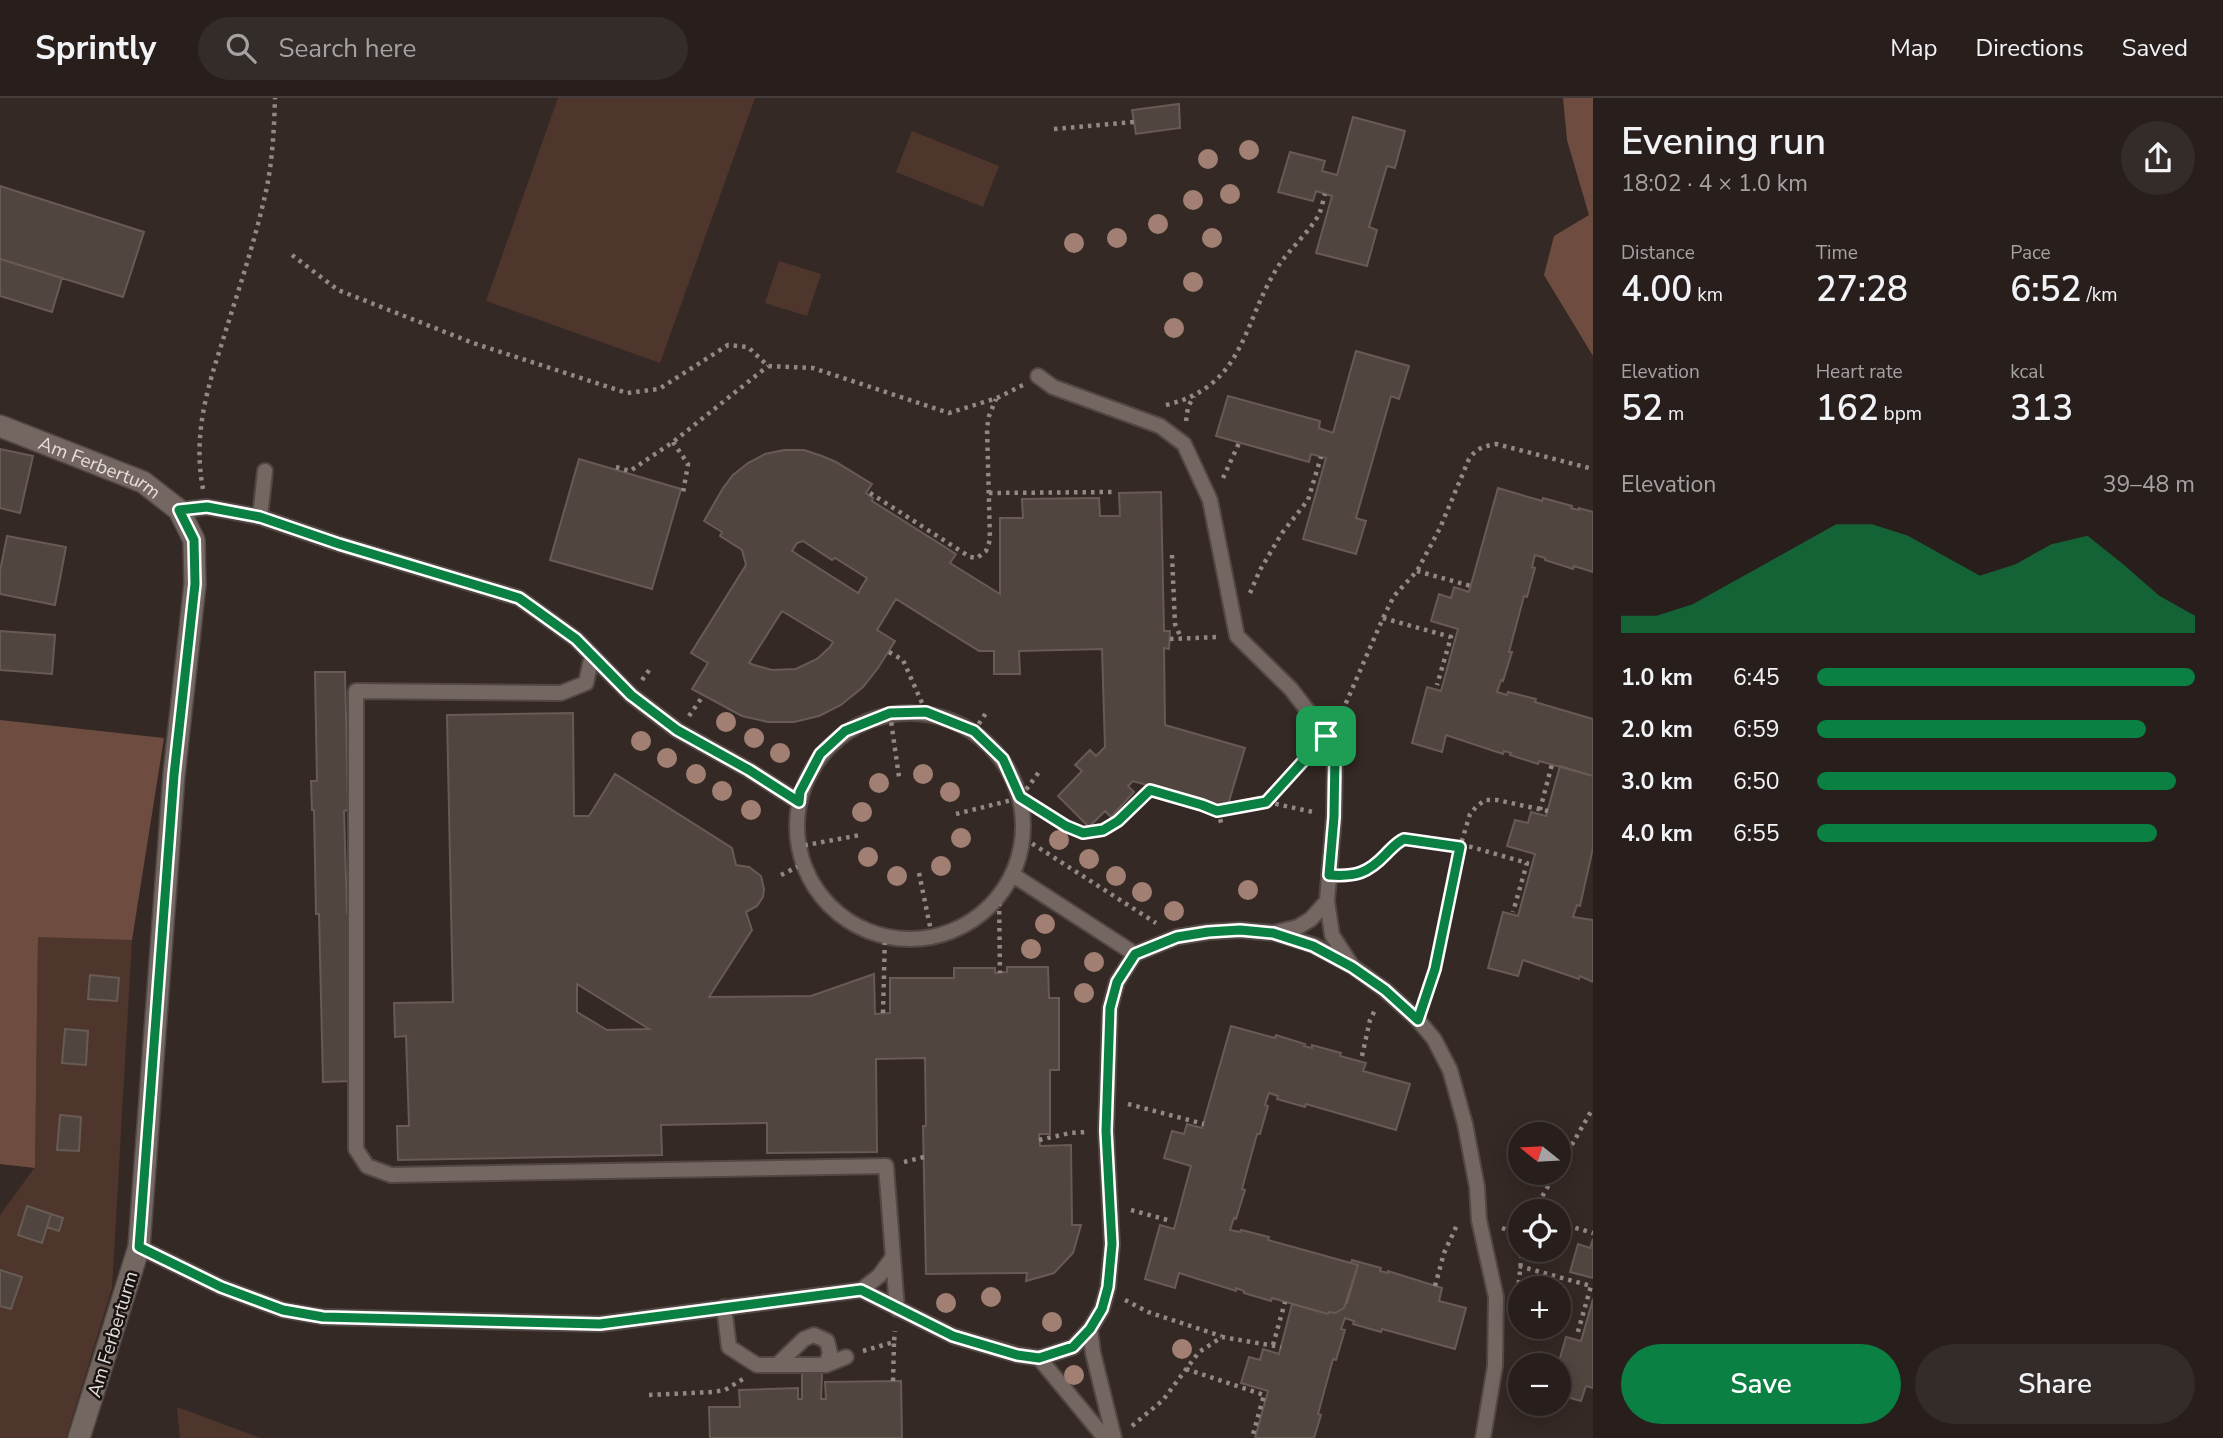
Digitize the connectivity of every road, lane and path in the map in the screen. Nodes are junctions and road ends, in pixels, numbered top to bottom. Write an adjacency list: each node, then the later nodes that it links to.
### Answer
1 (1134, 122): 2 (path)
2 (1054, 130)
3 (1325, 194): 8 (path)
4 (292, 255): 5 (path)
5 (768, 366): 7 (path); 10 (path)
6 (1038, 376): 7 (path); 8 (lane)
7 (997, 398): 19 (path)
8 (1132, 415): 20 (lane)
9 (0, 426): 21 (street, Am Ferberturm)
10 (673, 442): 13 (path); 17 (path)
11 (1239, 443): 20 (path)
12 (1321, 457): 27 (path)
13 (616, 467)
14 (1593, 469): 24 (path)
15 (265, 471): 22 (lane)
16 (1114, 492): 19 (path)
17 (682, 493)
18 (870, 493): 19 (path)
19 (989, 493)
20 (1210, 500): 27 (lane)
21 (179, 510): 22 (lane); 84 (street, Am Ferberturm)
22 (260, 517): 31 (lane)
23 (1172, 555): 28 (path)
24 (1417, 571): 25 (path); 26 (path)
25 (1471, 586)
26 (1383, 618): 32 (path); 37 (path)
27 (1237, 636): 28 (path); 37 (lane)
28 (1181, 638): 29 (path)
29 (1170, 639)
30 (889, 652): 33 (path)
31 (592, 655): 42 (lane); 85 (lane)
32 (1437, 685)
33 (926, 712): 34 (lane); 36 (lane)
34 (890, 713): 40 (path); 42 (lane)
35 (986, 713): 36 (path)
36 (974, 731): 41 (lane)
37 (1326, 736): 43 (path); 48 (lane)
38 (1552, 764): 44 (path)
39 (1039, 772): 41 (path)
40 (899, 777)
41 (1020, 797): 45 (path); 47 (path); 51 (lane)
42 (799, 802): 53 (lane)
43 (1266, 802): 45 (path); 48 (path)
44 (1540, 810): 46 (path); 52 (path)
45 (1217, 811): 49 (path)
46 (1548, 811)
47 (956, 814)
48 (1334, 817): 58 (lane)
49 (1222, 826)
50 (860, 835): 53 (path)
51 (1025, 839): 57 (lane); 65 (path)
52 (1460, 845): 58 (path); 61 (path); 71 (path)
53 (796, 847): 54 (lane)
54 (801, 865): 56 (path); 63 (lane)
55 (919, 873): 64 (path)
56 (780, 875)
57 (1013, 875): 59 (lane); 66 (lane)
58 (1329, 875): 60 (lane)
59 (999, 894): 64 (lane); 68 (path)
60 (1326, 901): 62 (lane); 67 (lane)
61 (1513, 912)
62 (1273, 933): 65 (lane); 67 (lane)
63 (885, 935): 64 (lane); 70 (path)
64 (932, 936)
65 (1177, 937): 66 (lane)
66 (1135, 954): 73 (lane)
67 (1352, 967): 69 (lane)
68 (1000, 973)
69 (1385, 990): 71 (lane); 72 (path)
70 (883, 1013)
71 (1418, 1020): 79 (lane)
72 (1362, 1056)
73 (1107, 1098): 75 (path); 76 (lane)
74 (1593, 1109): 78 (path)
75 (1204, 1124)
76 (1106, 1131): 77 (path); 88 (lane)
77 (1039, 1140)
78 (1572, 1145)
79 (1477, 1187): 87 (path); 110 (lane)
80 (1136, 1212): 81 (path)
81 (1171, 1221)
82 (1571, 1227): 83 (path)
83 (1593, 1233)
84 (139, 1247): 91 (lane); 106 (street, Am Ferberturm)
85 (893, 1257): 89 (lane); 92 (lane)
86 (1519, 1266): 94 (path)
87 (1435, 1286)
88 (1108, 1287): 93 (lane); 95 (path)
89 (861, 1290): 91 (lane); 92 (lane)
90 (1285, 1302): 96 (path)
91 (724, 1307): 100 (lane)
92 (897, 1309): 99 (lane)
93 (1090, 1329): 99 (lane); 108 (lane)
94 (1577, 1335)
95 (1222, 1336): 96 (path); 102 (path)
96 (1273, 1345): 97 (path)
97 (1281, 1347)
98 (849, 1355): 101 (lane); 103 (path)
99 (1039, 1358): 107 (lane)
100 (777, 1365): 101 (lane); 101 (lane)
101 (826, 1365)
102 (1186, 1369): 108 (path); 109 (path)
103 (893, 1381)
104 (725, 1390): 105 (path)
105 (649, 1395)
106 (79, 1438)
107 (1105, 1438)
108 (1114, 1438)
109 (1252, 1438)
110 (1483, 1438)

